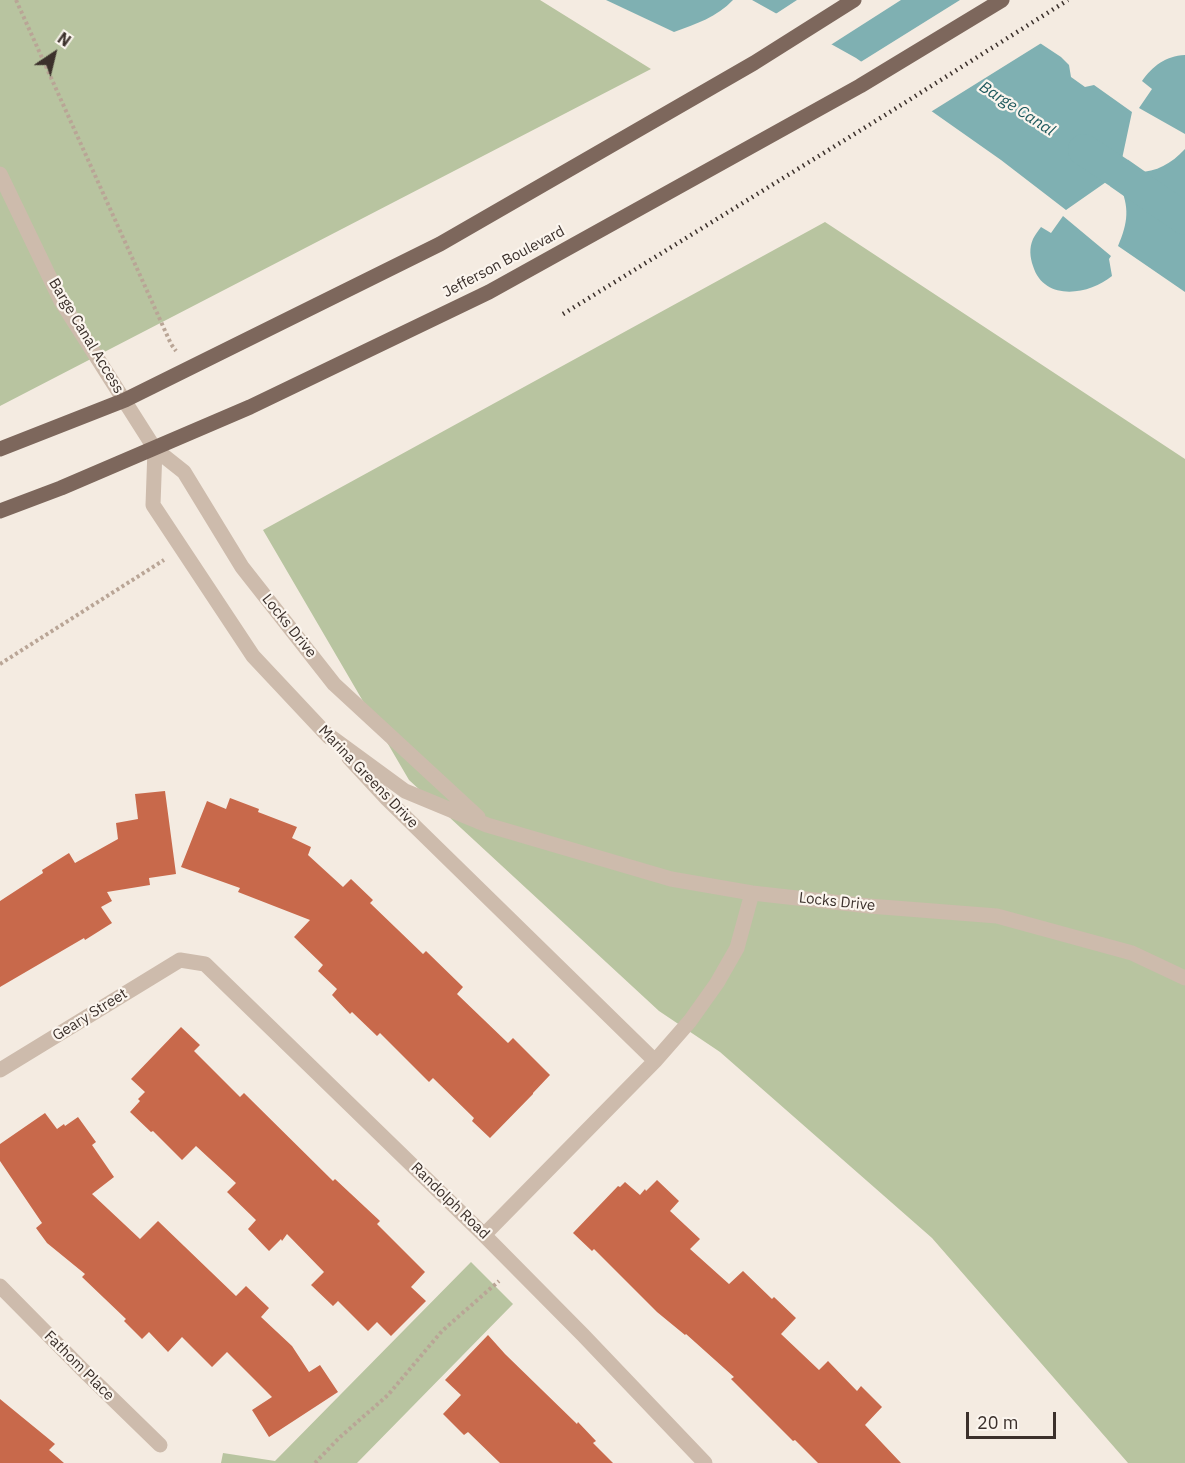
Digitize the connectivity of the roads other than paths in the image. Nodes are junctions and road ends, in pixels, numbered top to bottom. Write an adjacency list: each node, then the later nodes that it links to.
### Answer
1 (854, 0): 4 (main road)
2 (1002, 0): 6 (main road, Jefferson Boulevard)
3 (0, 174): 4 (street, Barge Canal Access)
4 (125, 400): 5 (main road); 6 (street, Locks Drive)
5 (0, 449)
6 (155, 449): 7 (main road, Jefferson Boulevard); 8 (street, Marina Greens Drive); 9 (street, Locks Drive)
7 (0, 511)
8 (323, 731): 9 (street, Locks Drive); 13 (street, Marina Greens Drive)
9 (487, 825): 10 (street, Locks Drive)
10 (752, 893): 12 (street, Locks Drive); 13 (street)
11 (180, 960): 14 (street, Geary Street); 15 (street, Randolph Road)
12 (1185, 978)
13 (655, 1061): 15 (street)
14 (0, 1070)
15 (484, 1235): 18 (street, Randolph Road)
16 (0, 1286): 17 (street, Fathom Place)
17 (160, 1445)
18 (705, 1463)

